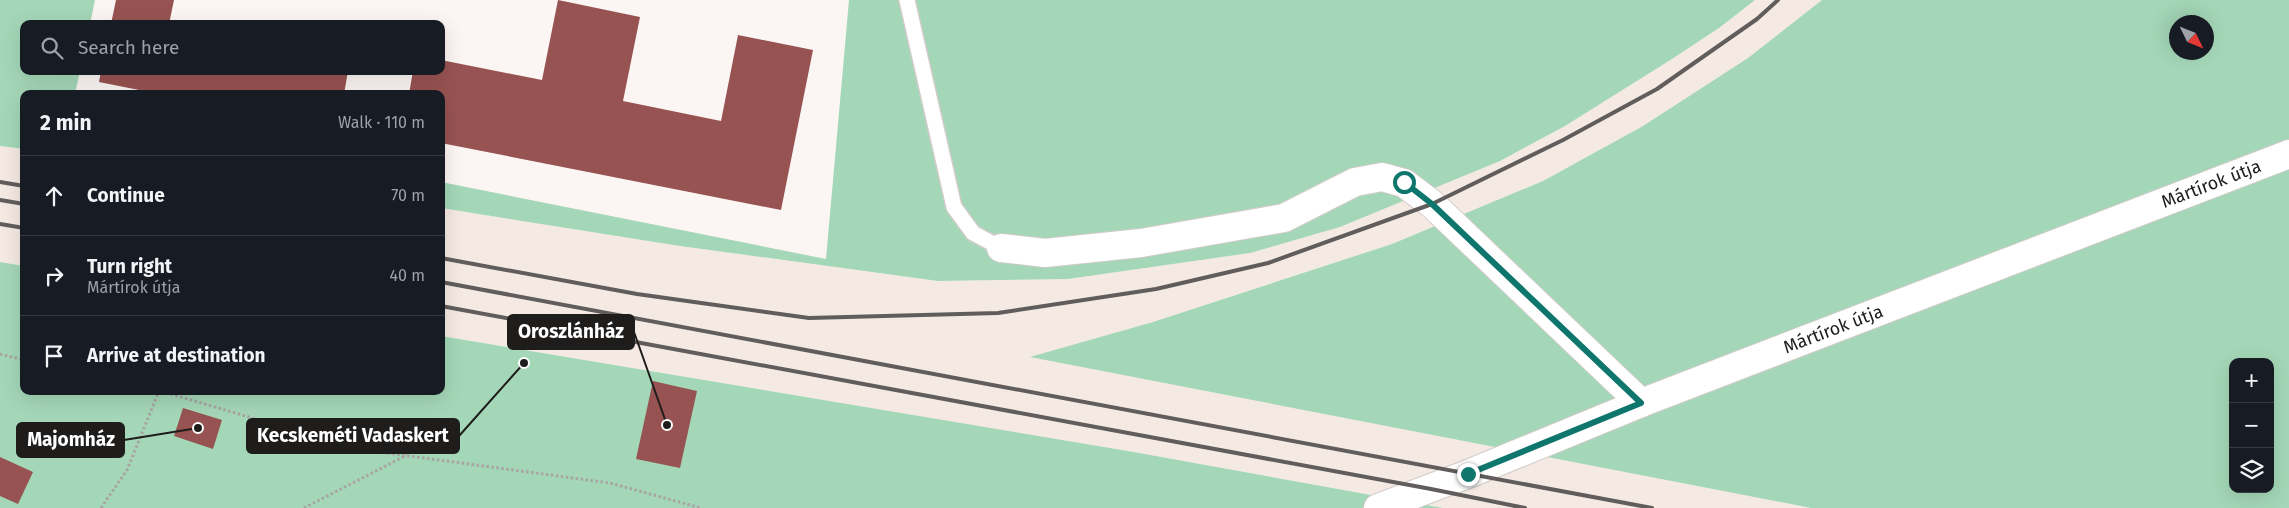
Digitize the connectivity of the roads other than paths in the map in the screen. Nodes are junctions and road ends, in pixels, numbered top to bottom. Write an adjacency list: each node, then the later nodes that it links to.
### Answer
1 (907, 0): 3 (lane)
2 (2289, 154): 4 (street, Mártírok útja)
3 (1002, 248): 4 (street)
4 (1641, 403): 5 (street, Mártírok útja)
5 (1378, 508)

